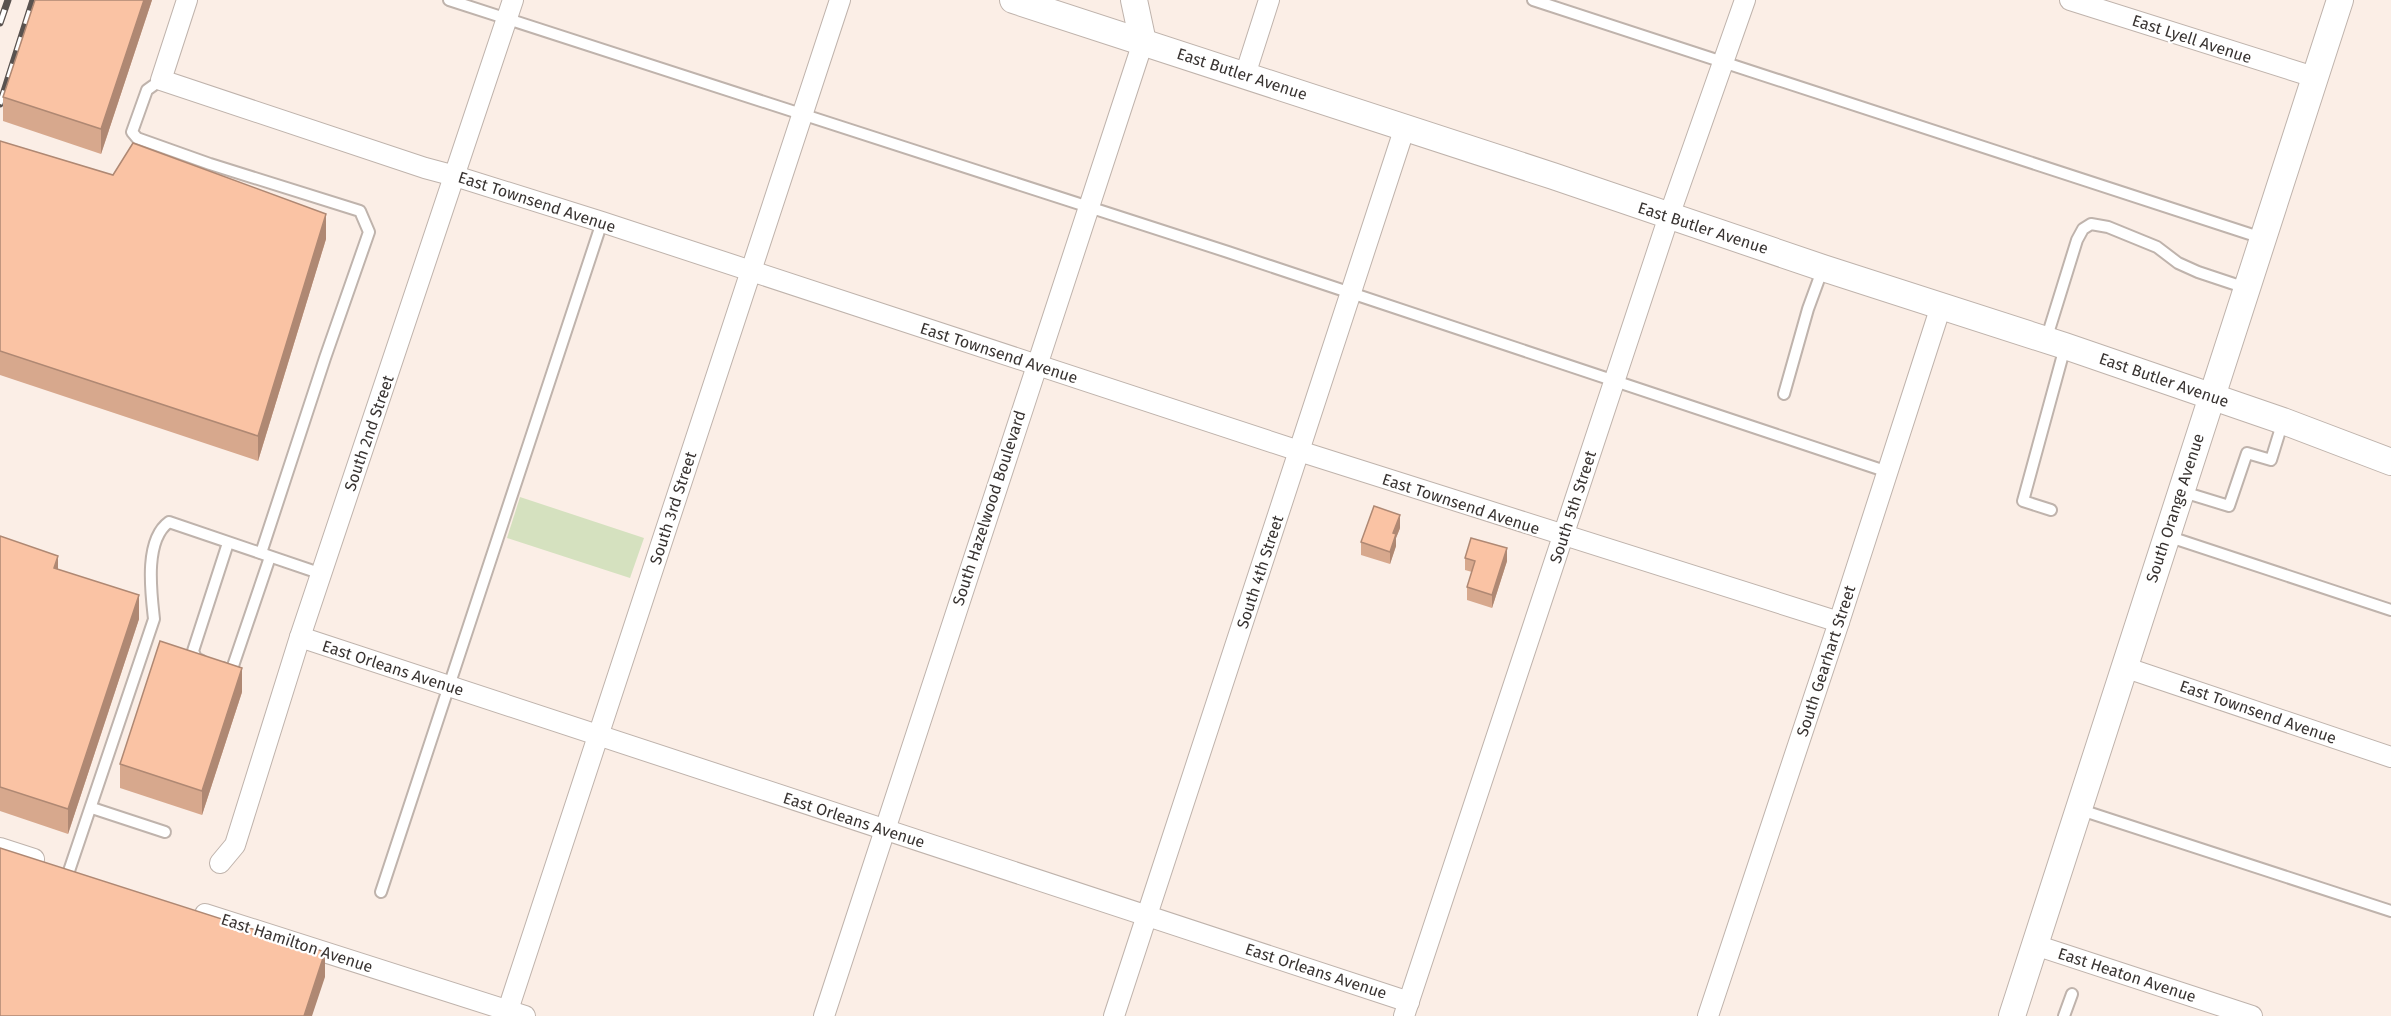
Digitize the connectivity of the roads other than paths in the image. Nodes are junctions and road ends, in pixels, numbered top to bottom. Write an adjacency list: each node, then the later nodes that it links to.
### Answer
1 (187, 0): 18 (street)
2 (449, 0): 13 (lane)
3 (513, 0): 13 (street, South 2nd Street)
4 (840, 0): 19 (street, South 3rd Street)
5 (1013, 0): 12 (street, East Butler Avenue)
6 (1134, 0): 14 (street)
7 (1269, 0): 16 (street)
8 (1533, 0): 15 (lane)
9 (1745, 0): 15 (street, South 5th Street)
10 (2070, 0): 17 (street, East Lyell Avenue)
11 (2340, 0): 17 (street, South Orange Avenue)
12 (1076, 10): 14 (street, East Butler Avenue)
13 (506, 19): 19 (lane); 21 (street, South 2nd Street)
14 (1143, 42): 16 (street, East Butler Avenue); 22 (street, South Hazelwood Boulevard)
15 (1725, 62): 23 (street, South 5th Street); 25 (lane)
16 (1245, 75): 20 (street, East Butler Avenue)
17 (2314, 77): 25 (street, South Orange Avenue)
18 (161, 80): 21 (street, East Townsend Avenue); 45 (lane)
19 (802, 115): 22 (lane); 27 (street, South 3rd Street)
20 (1405, 127): 23 (street, East Butler Avenue); 29 (street, South 4th Street)
21 (455, 176): 24 (street, East Townsend Avenue); 46 (street, South 2nd Street)
22 (1088, 208): 29 (lane); 32 (street, South Hazelwood Boulevard)
23 (1670, 216): 26 (street, East Butler Avenue); 33 (street, South 5th Street)
24 (602, 222): 27 (street, East Townsend Avenue); 51 (lane)
25 (2262, 238): 28 (street, South Orange Avenue)
26 (1823, 267): 30 (street, East Butler Avenue); 34 (lane)
27 (751, 272): 32 (street, East Townsend Avenue); 52 (street, South 3rd Street)
28 (2246, 288): 31 (lane); 35 (street, South Orange Avenue)
29 (1351, 294): 33 (lane); 37 (street, South 4th Street)
30 (1941, 306): 31 (street, East Butler Avenue); 39 (street, South Gearhart Street)
31 (2056, 343): 35 (street, East Butler Avenue); 41 (lane)
32 (1035, 365): 37 (street, East Townsend Avenue); 56 (street, South Hazelwood Boulevard)
33 (1614, 382): 39 (lane); 43 (street, South 5th Street)
34 (1784, 394)
35 (2211, 396): 36 (street, East Butler Avenue); 40 (street, South Orange Avenue)
36 (2283, 421): 38 (street, East Butler Avenue); 40 (lane)
37 (1299, 452): 43 (street, East Townsend Avenue); 65 (street, South 4th Street)
38 (2391, 462)
39 (1888, 472): 48 (street, South Gearhart Street)
40 (2180, 491): 42 (street, South Orange Avenue)
41 (2051, 510)
42 (2166, 536): 47 (lane); 50 (street, South Orange Avenue)
43 (1564, 537): 48 (street, East Townsend Avenue); 68 (street, South 5th Street)
44 (228, 543): 45 (lane); 45 (lane); 54 (lane)
45 (265, 555): 46 (lane)
46 (322, 574): 49 (street, South 2nd Street)
47 (2391, 610)
48 (1839, 622): 72 (street, South Gearhart Street)
49 (300, 637): 51 (street, East Orleans Avenue); 59 (street, South 2nd Street)
50 (2124, 667): 53 (street, East Townsend Avenue); 55 (street, South Orange Avenue)
51 (449, 687): 52 (street, East Orleans Avenue); 62 (lane)
52 (599, 735): 56 (street, East Orleans Avenue); 69 (street, South 3rd Street)
53 (2391, 757)
54 (92, 808): 57 (lane); 60 (lane)
55 (2078, 809): 64 (lane); 66 (street, South Orange Avenue)
56 (884, 830): 65 (street, East Orleans Avenue); 70 (street, South Hazelwood Boulevard)
57 (165, 831)
58 (0, 848): 60 (street)
59 (220, 863)
60 (69, 871): 61 (street)
61 (91, 878)
62 (381, 892)
63 (191, 910): 69 (street, East Hamilton Avenue)
64 (2391, 911)
65 (1147, 916): 68 (street, East Orleans Avenue); 71 (street, South 4th Street)
66 (2035, 945): 73 (street, South Orange Avenue); 75 (street, East Heaton Avenue)
67 (2072, 994): 74 (lane)
68 (1407, 1009)
69 (513, 1014)
70 (824, 1016)
71 (1114, 1016)
72 (1708, 1016)
73 (2012, 1016)
74 (2064, 1016)
75 (2253, 1016)

